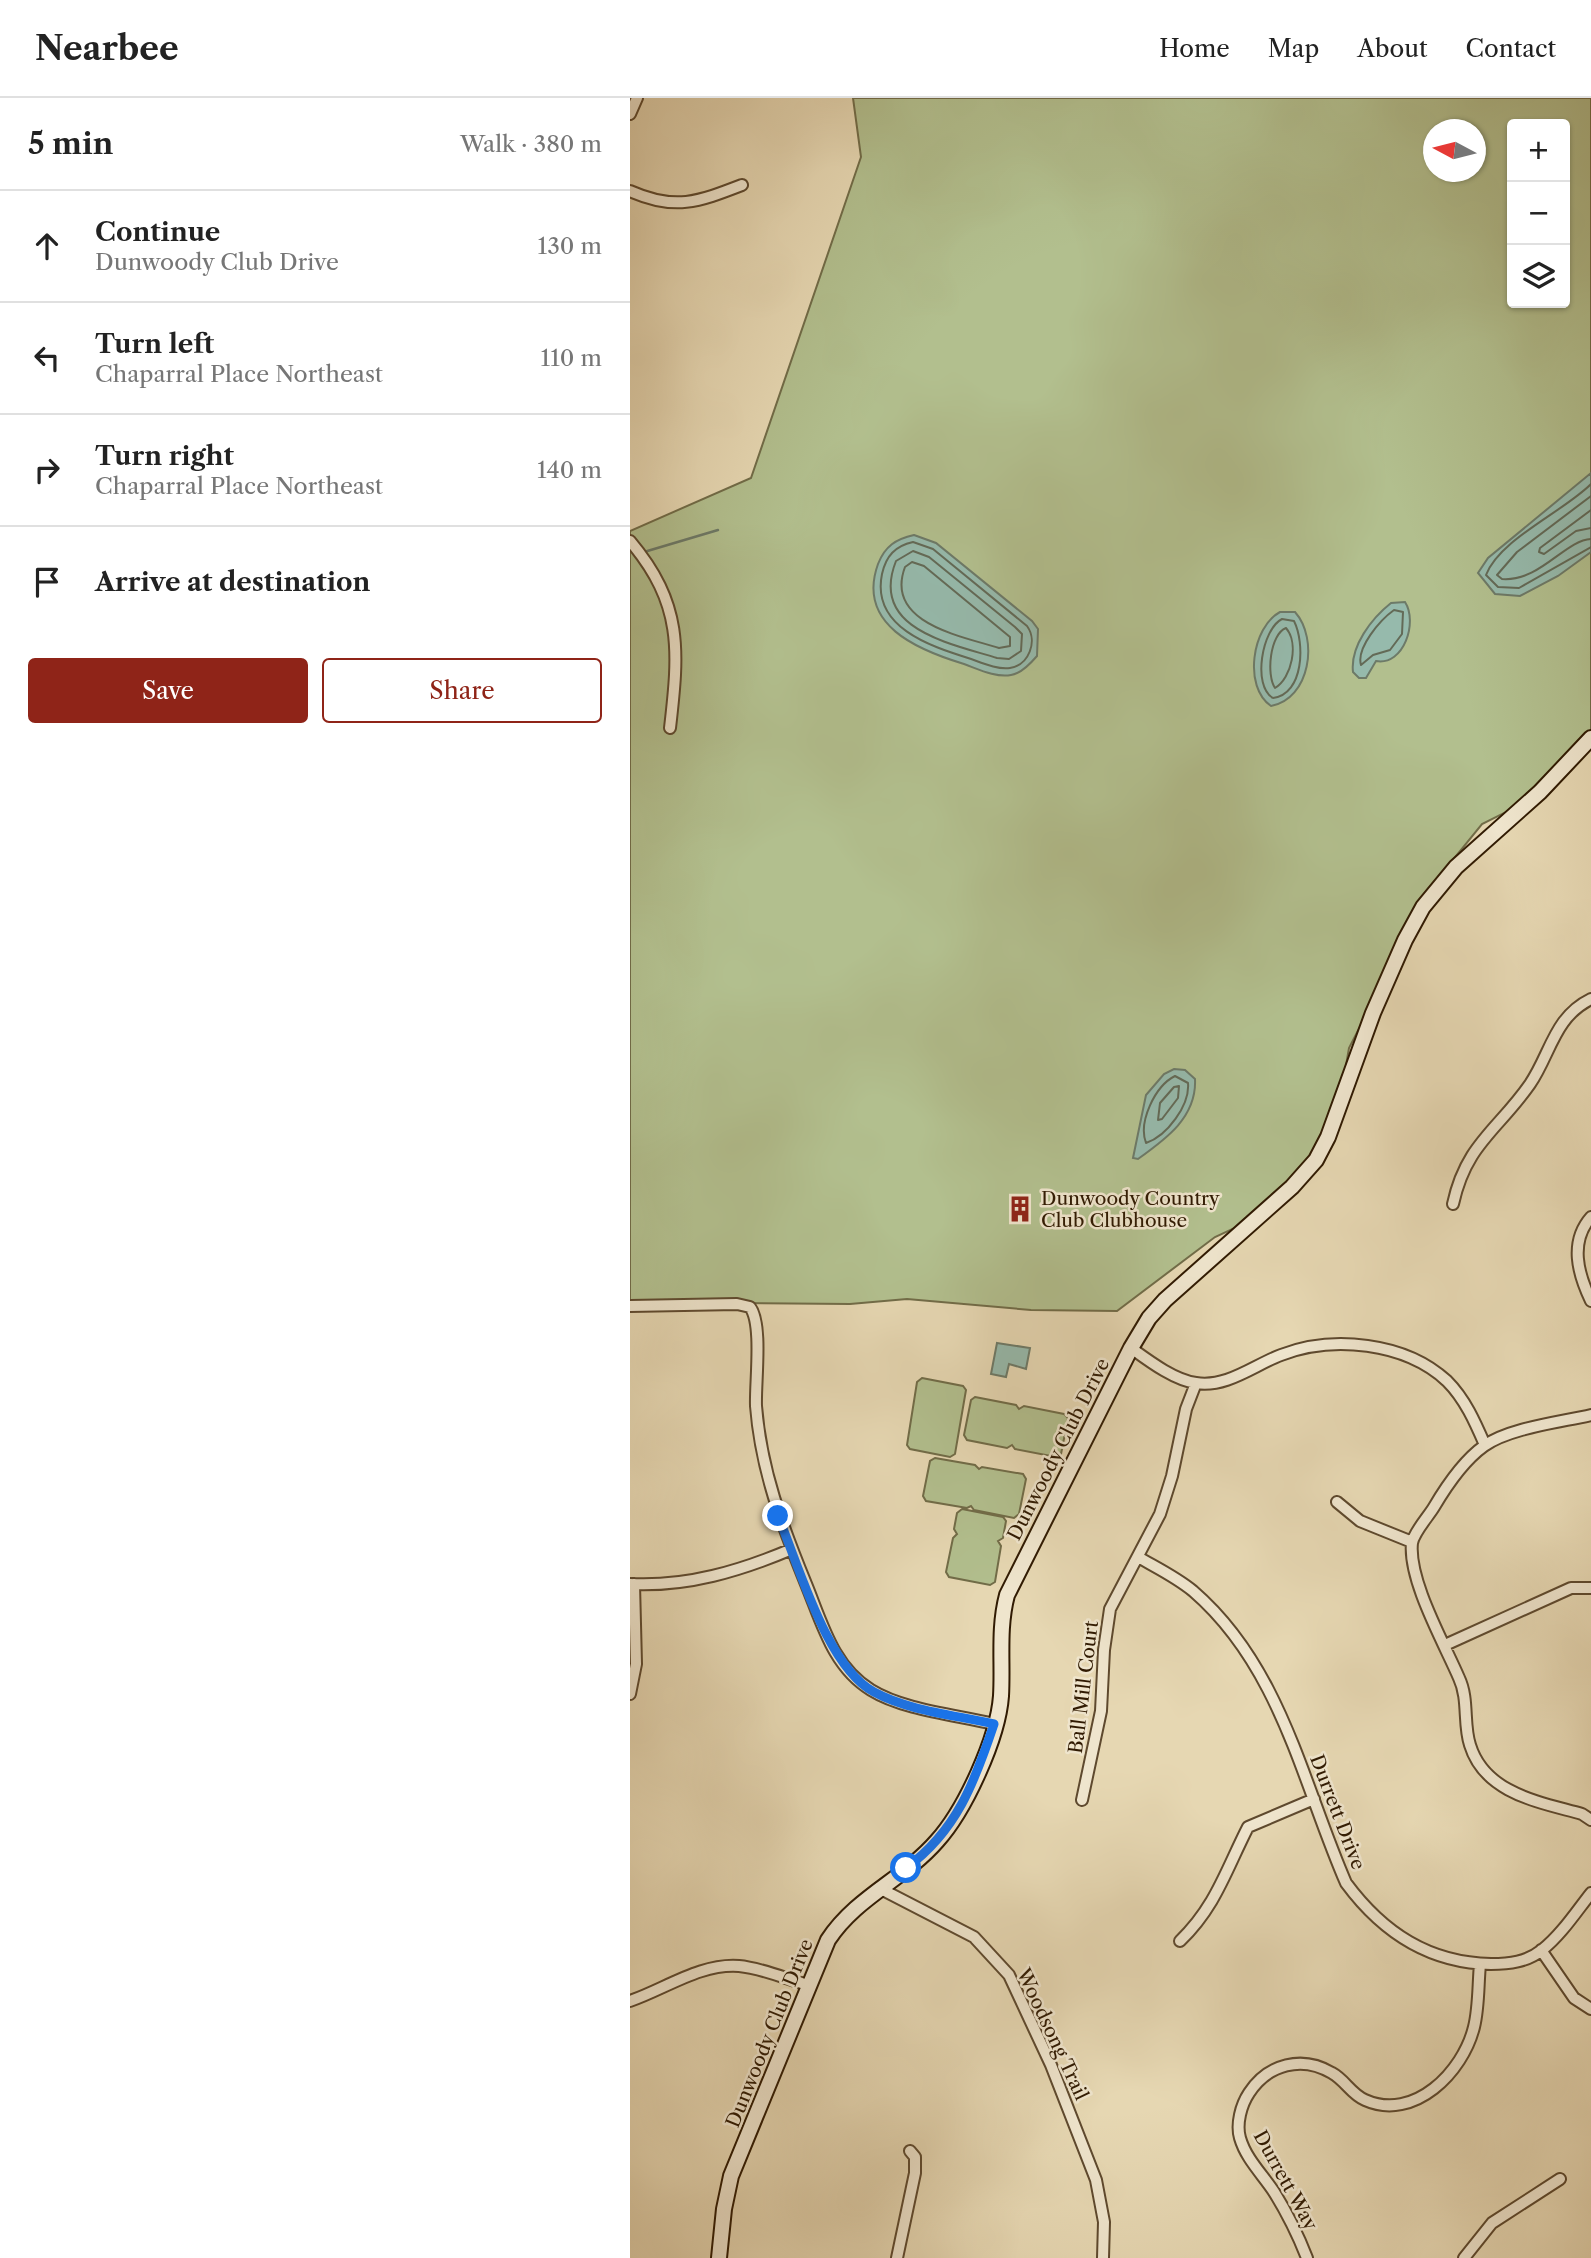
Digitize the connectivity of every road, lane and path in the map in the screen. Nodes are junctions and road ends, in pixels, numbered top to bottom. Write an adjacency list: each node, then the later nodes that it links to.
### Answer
1 (637, 98): 2 (street)
2 (630, 114)
3 (742, 186): 4 (street)
4 (630, 191)
5 (630, 541): 6 (street)
6 (670, 728)
7 (1591, 738): 13 (street, Dunwoody Club Drive)
8 (1591, 999): 9 (street)
9 (1453, 1204)
10 (1591, 1217): 11 (street)
11 (1591, 1301)
12 (630, 1306): 19 (street)
13 (1131, 1348): 14 (street); 25 (street, Dunwoody Club Drive)
14 (1196, 1384): 16 (street); 20 (street, Ball Mill Court)
15 (1591, 1415): 16 (street)
16 (1485, 1445): 18 (street)
17 (1337, 1502): 18 (street)
18 (1412, 1542): 23 (street)
19 (792, 1549): 21 (street); 25 (street)
20 (1138, 1557): 26 (street, Durrett Drive); 27 (street, Ball Mill Court)
21 (632, 1584): 24 (street)
22 (1591, 1588): 23 (street)
23 (1445, 1645): 28 (street)
24 (630, 1694)
25 (994, 1724): 29 (street, Dunwoody Club Drive)
26 (1314, 1799): 31 (street); 33 (street, Durrett Drive)
27 (1082, 1800)
28 (1591, 1820)
29 (879, 1888): 34 (street, Dunwoody Club Drive); 41 (street, Woodsong Trail)
30 (1591, 1893): 32 (street, Durrett Drive)
31 (1180, 1941)
32 (1541, 1950): 33 (street, Durrett Drive); 36 (street)
33 (1480, 1964): 42 (street, Durrett Way)
34 (808, 1985): 35 (street); 39 (street, Dunwoody Club Drive)
35 (630, 2001)
36 (1591, 2009)
37 (910, 2151): 40 (street)
38 (1560, 2179): 43 (street)
39 (719, 2258)
40 (897, 2258)
41 (1103, 2258)
42 (1307, 2258)
43 (1464, 2258)

